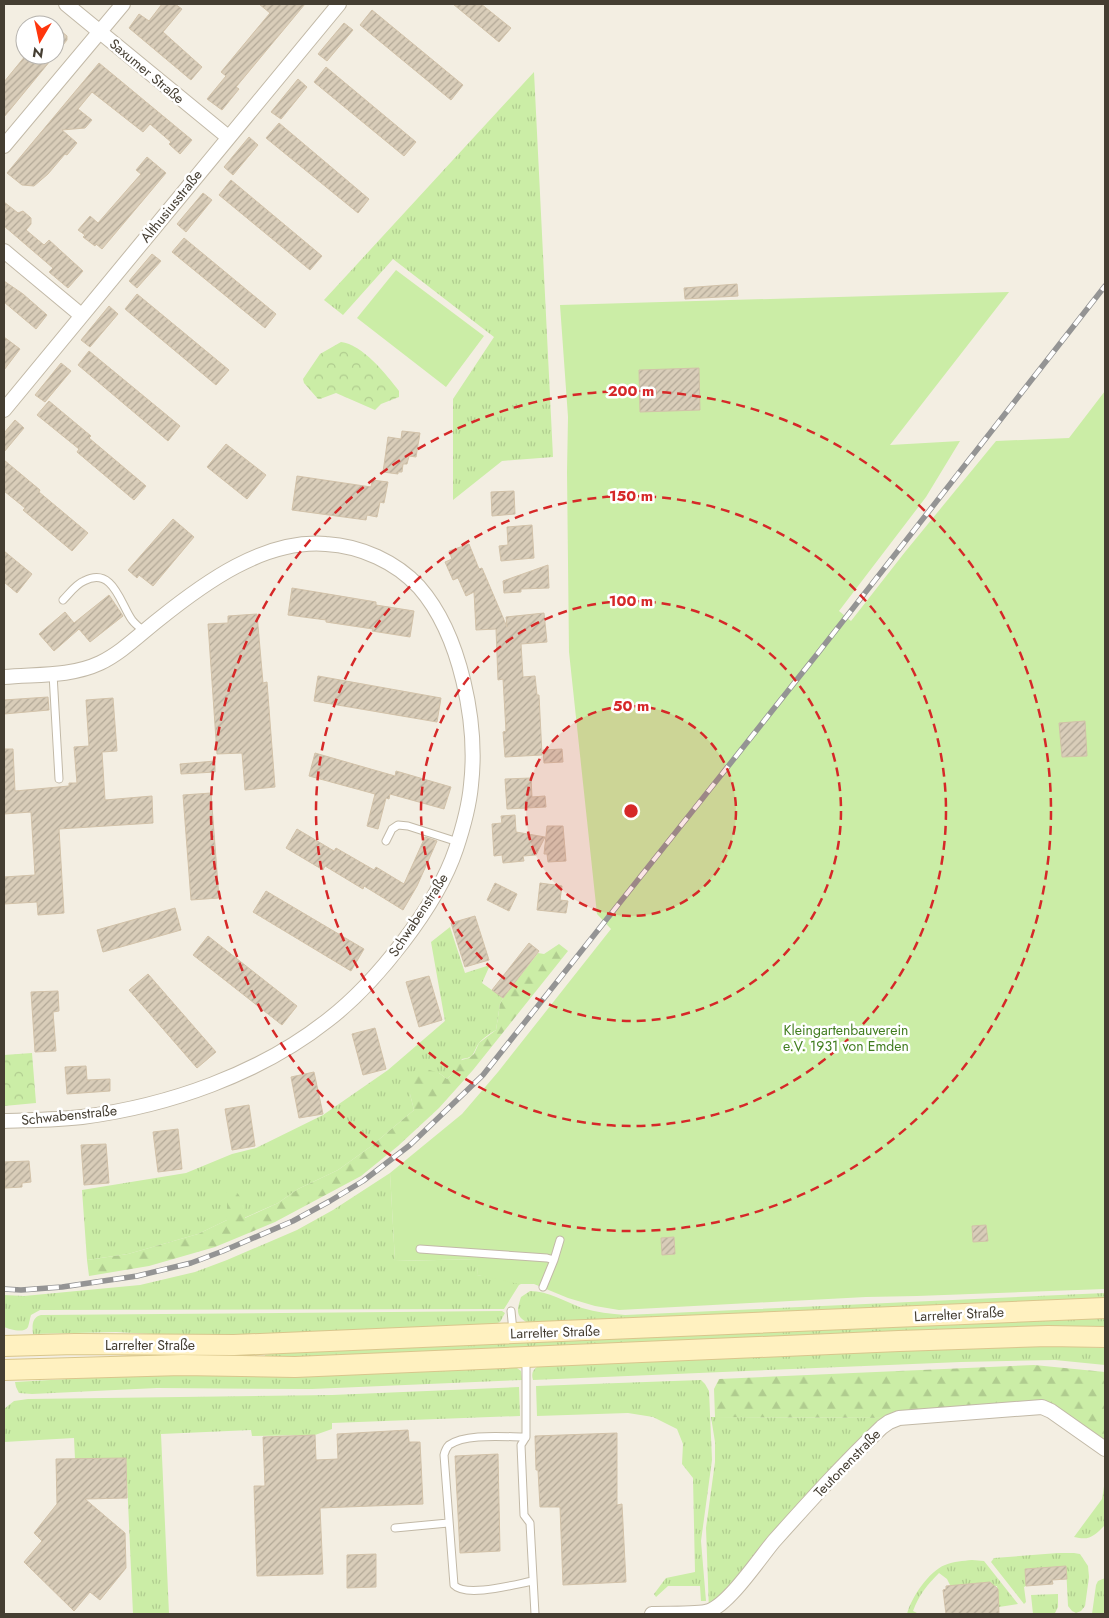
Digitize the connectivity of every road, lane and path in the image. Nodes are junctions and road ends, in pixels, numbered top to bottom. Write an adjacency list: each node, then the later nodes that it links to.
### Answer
1 (66, 4): 4 (street, Saxumer Straße)
2 (123, 4): 4 (street)
3 (339, 4): 5 (street, Althusiusstraße)
4 (100, 32): 5 (street, Saxumer Straße); 6 (street)
5 (228, 137): 8 (street, Althusiusstraße)
6 (4, 146)
7 (4, 252): 8 (street)
8 (81, 315): 9 (street, Althusiusstraße)
9 (4, 410)
10 (63, 600): 11 (lane)
11 (144, 631): 12 (street, Schwabenstraße); 16 (street, Schwabenstraße)
12 (53, 674): 13 (street, Schwabenstraße); 14 (lane)
13 (4, 677)
14 (59, 779)
15 (386, 841): 16 (lane)
16 (458, 842): 17 (street, Schwabenstraße)
17 (4, 1121)
18 (560, 1240): 20 (lane)
19 (420, 1249): 20 (lane)
20 (554, 1260): 21 (lane)
21 (543, 1287)
22 (1105, 1308): 24 (street, Larrelter Straße)
23 (511, 1311): 24 (lane)
24 (513, 1334): 26 (street, Larrelter Straße)
25 (1105, 1337): 27 (street, Larrelter Straße)
26 (4, 1346)
27 (526, 1357): 28 (street, Larrelter Straße); 29 (lane)
28 (4, 1370)
29 (526, 1437): 31 (lane); 33 (lane)
30 (1105, 1449): 35 (street, Teutonenstraße)
31 (448, 1523): 32 (lane); 33 (lane)
32 (395, 1528)
33 (533, 1581): 34 (lane)
34 (535, 1614)
35 (654, 1614)

